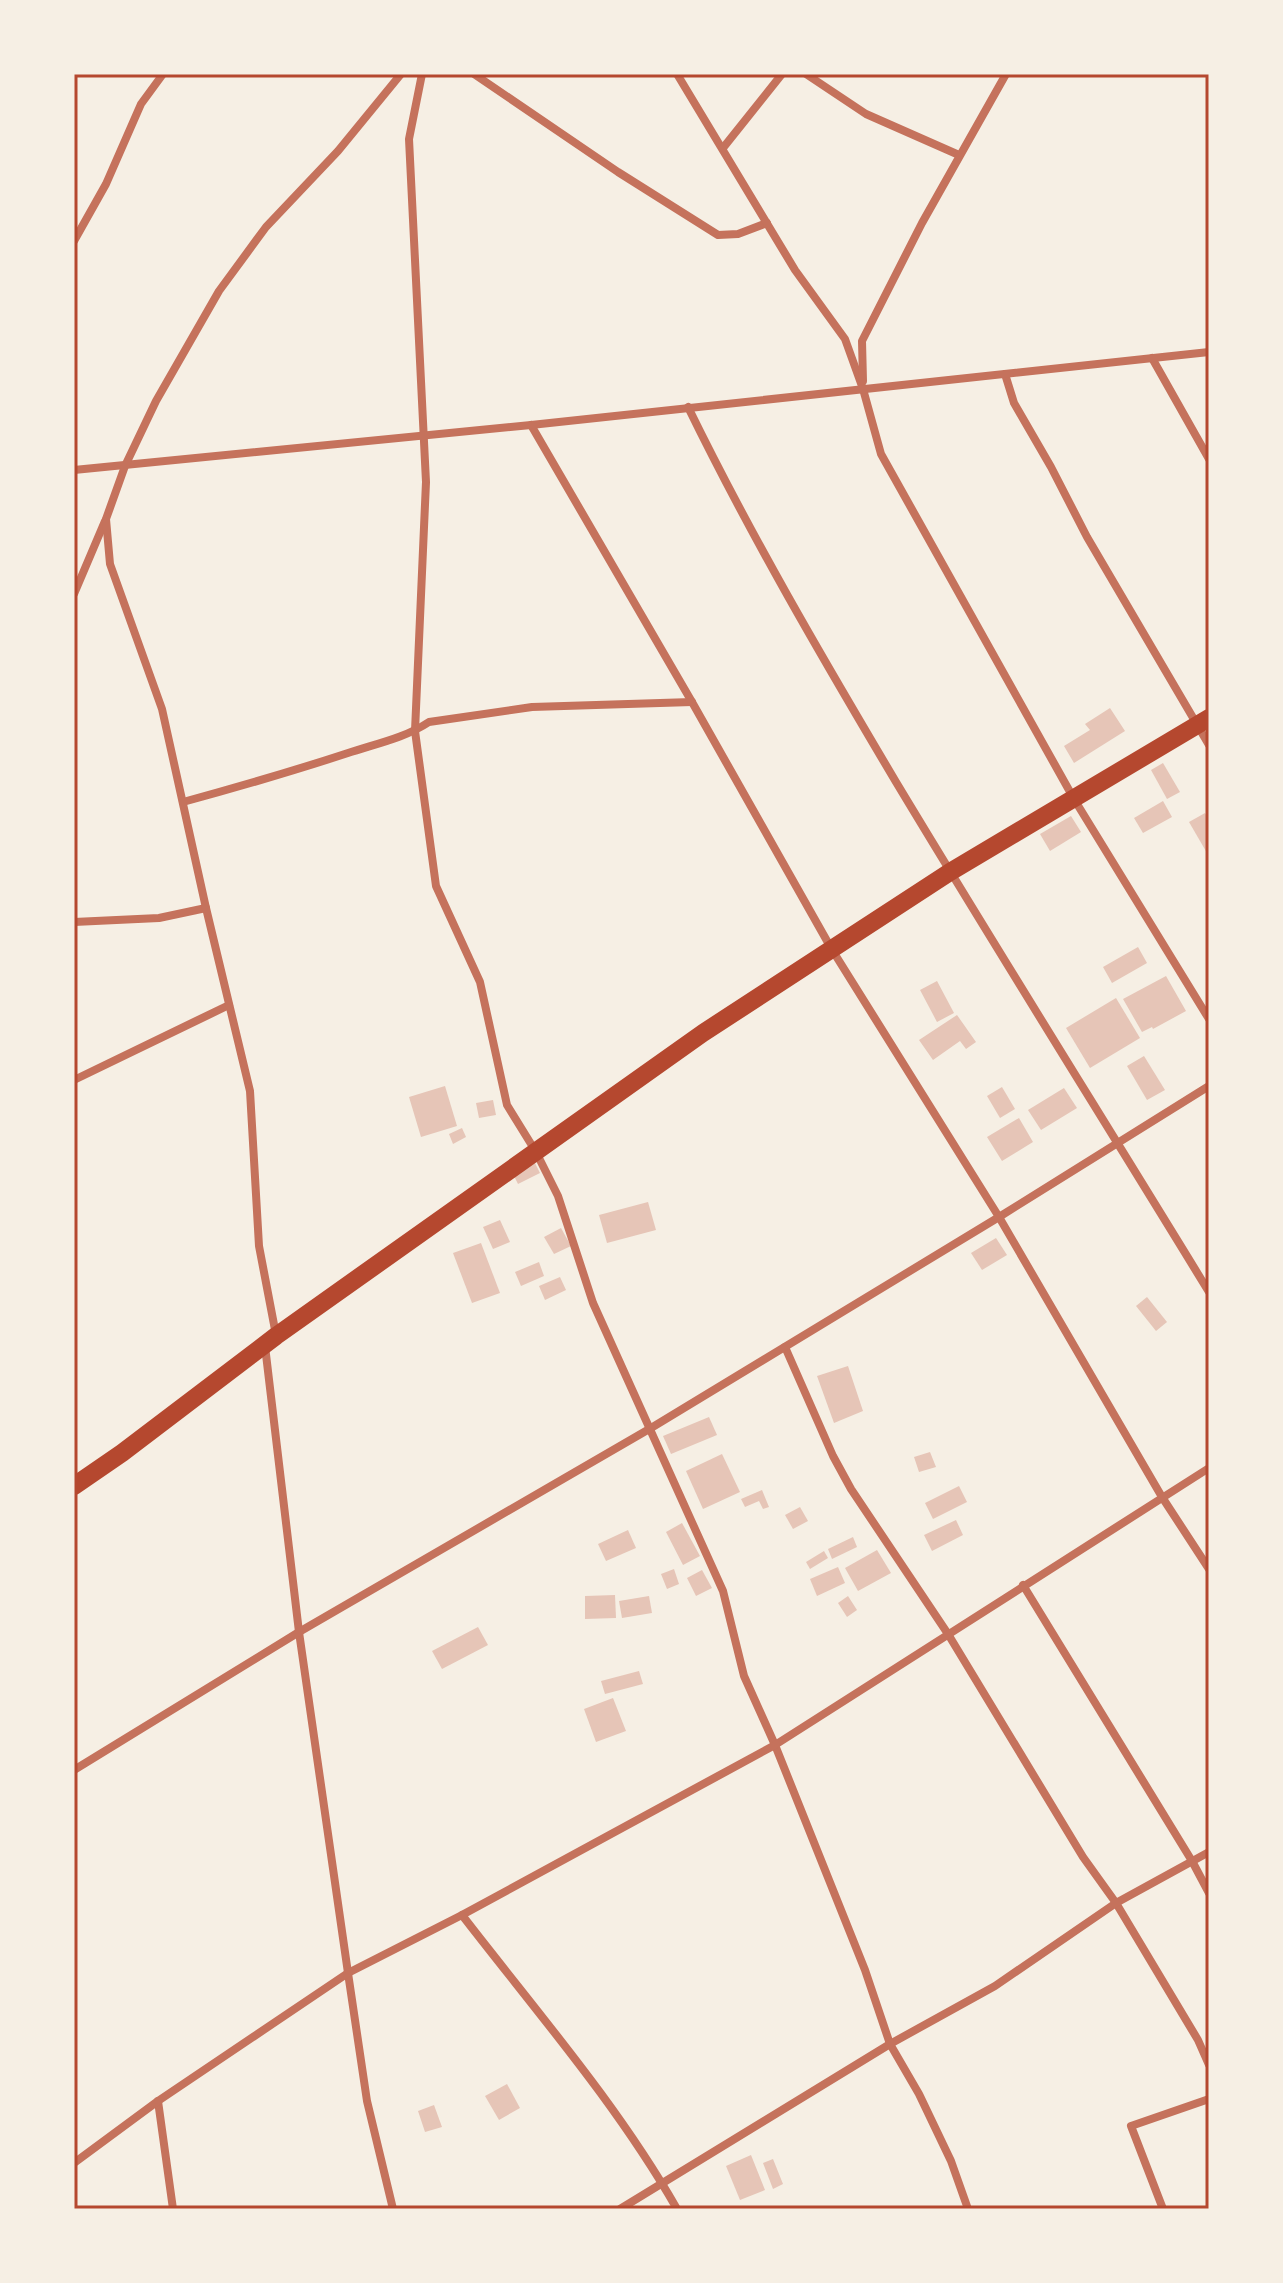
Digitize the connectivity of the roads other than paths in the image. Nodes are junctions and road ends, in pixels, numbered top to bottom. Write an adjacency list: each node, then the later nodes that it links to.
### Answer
1 (163, 74): 12 (street)
2 (401, 74): 21 (street)
3 (422, 74): 19 (street)
4 (474, 74): 11 (street)
5 (677, 74): 9 (street)
6 (782, 74): 9 (street)
7 (806, 74): 10 (street)
8 (1006, 74): 10 (street)
9 (723, 148): 11 (street)
10 (959, 155): 16 (street)
11 (767, 223): 16 (street)
12 (74, 241)
13 (1209, 352): 14 (street)
14 (1152, 358): 15 (street); 20 (street)
15 (1005, 374): 16 (street); 26 (street)
16 (863, 389): 17 (street); 29 (street)
17 (688, 407): 18 (street); 31 (street)
18 (531, 425): 19 (street); 25 (street)
19 (424, 435): 21 (street); 27 (street)
20 (1209, 459)
21 (125, 466): 22 (street); 23 (street)
22 (74, 470)
23 (106, 519): 24 (street); 30 (street)
24 (74, 594)
25 (692, 702): 27 (street); 34 (street)
26 (1203, 722): 28 (street); 29 (main road)
27 (415, 731): 30 (street); 40 (street)
28 (1209, 745)
29 (1074, 799): 31 (main road); 36 (street)
30 (183, 802): 32 (street)
31 (950, 872): 34 (main road); 39 (street)
32 (206, 908): 33 (street); 35 (street)
33 (74, 922)
34 (831, 948): 40 (main road); 41 (street)
35 (229, 1005): 37 (street); 43 (street)
36 (1209, 1019)
37 (74, 1080)
38 (1209, 1086): 39 (street)
39 (1118, 1143): 41 (street); 42 (street)
40 (536, 1152): 43 (main road); 45 (street)
41 (999, 1217): 44 (street); 48 (street)
42 (1209, 1292)
43 (270, 1341): 47 (main road); 51 (street)
44 (785, 1347): 45 (street); 52 (street)
45 (651, 1428): 51 (street); 53 (street)
46 (1209, 1468): 48 (street)
47 (74, 1486)
48 (1162, 1497): 49 (street); 50 (street)
49 (1209, 1569)
50 (1023, 1585): 52 (street); 56 (street)
51 (299, 1632): 54 (street); 60 (street)
52 (948, 1634): 53 (street); 58 (street)
53 (775, 1745): 59 (street); 61 (street)
54 (74, 1770)
55 (1209, 1852): 56 (street)
56 (1192, 1861): 57 (street); 58 (street)
57 (1209, 1893)
58 (1116, 1903): 61 (street); 62 (street)
59 (462, 1915): 60 (street); 66 (street)
60 (348, 1973): 64 (street); 68 (street)
61 (890, 2044): 66 (street); 71 (street)
62 (1209, 2065)
63 (1209, 2099): 72 (street)
64 (158, 2101): 65 (street); 67 (street)
65 (74, 2163)
66 (663, 2184): 69 (street); 70 (street)
67 (173, 2209)
68 (393, 2209)
69 (620, 2209)
70 (677, 2209)
71 (968, 2209)
72 (1163, 2209)

